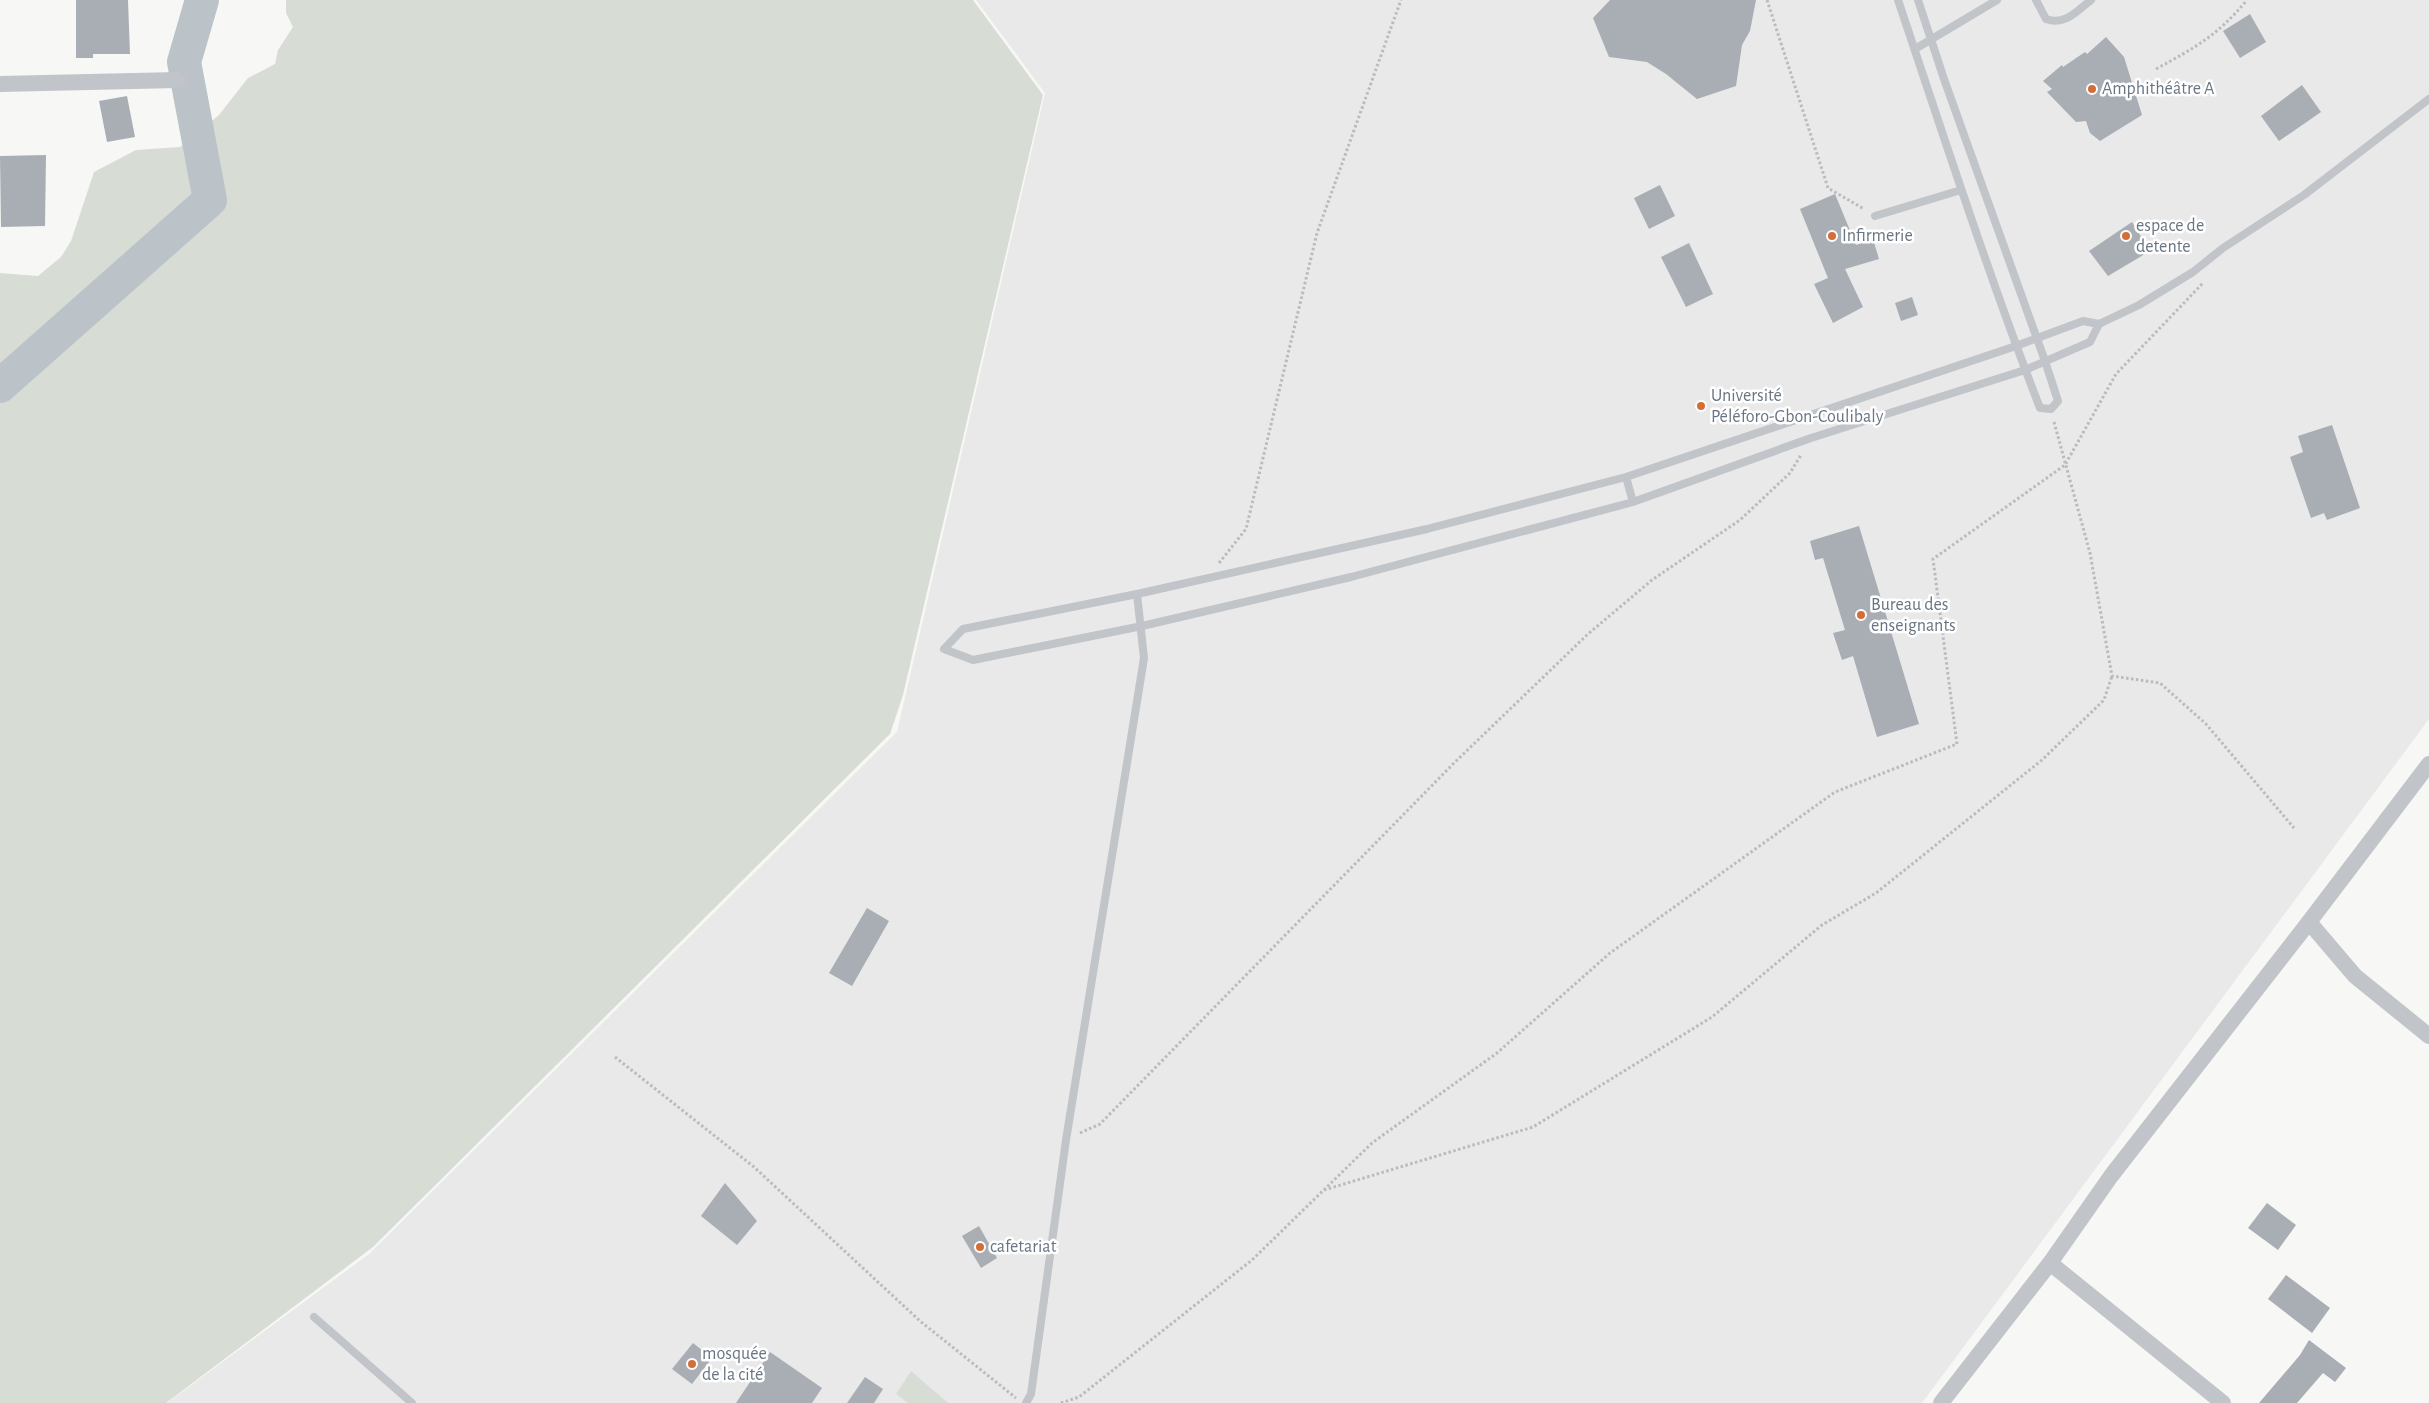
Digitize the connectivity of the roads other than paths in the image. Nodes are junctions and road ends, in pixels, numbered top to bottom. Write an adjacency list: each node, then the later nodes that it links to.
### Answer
1 (1898, 0): 7 (lane)
2 (1918, 0): 6 (lane)
3 (1998, 0): 6 (lane)
4 (2036, 0): 5 (lane)
5 (2091, 0)
6 (1932, 39): 7 (lane); 14 (lane)
7 (1915, 49): 11 (lane)
8 (178, 80): 9 (street)
9 (0, 84)
10 (2429, 99): 13 (lane)
11 (1961, 190): 12 (lane); 15 (lane)
12 (1875, 216)
13 (2099, 324): 14 (lane); 16 (lane)
14 (2037, 338): 15 (lane); 16 (lane)
15 (2016, 346): 17 (lane); 18 (lane)
16 (2046, 361): 17 (lane); 17 (lane)
17 (2025, 370): 19 (lane)
18 (1626, 477): 19 (lane); 20 (lane)
19 (1633, 502): 21 (lane)
20 (1136, 594): 21 (lane); 21 (lane)
21 (1142, 626): 28 (lane)
22 (2429, 764): 23 (street)
23 (2310, 922): 24 (street); 25 (street)
24 (2429, 1036)
25 (2050, 1263): 29 (street); 30 (street)
26 (314, 1316): 27 (lane)
27 (412, 1403)
28 (1024, 1403)
29 (1941, 1403)
30 (2223, 1403)

